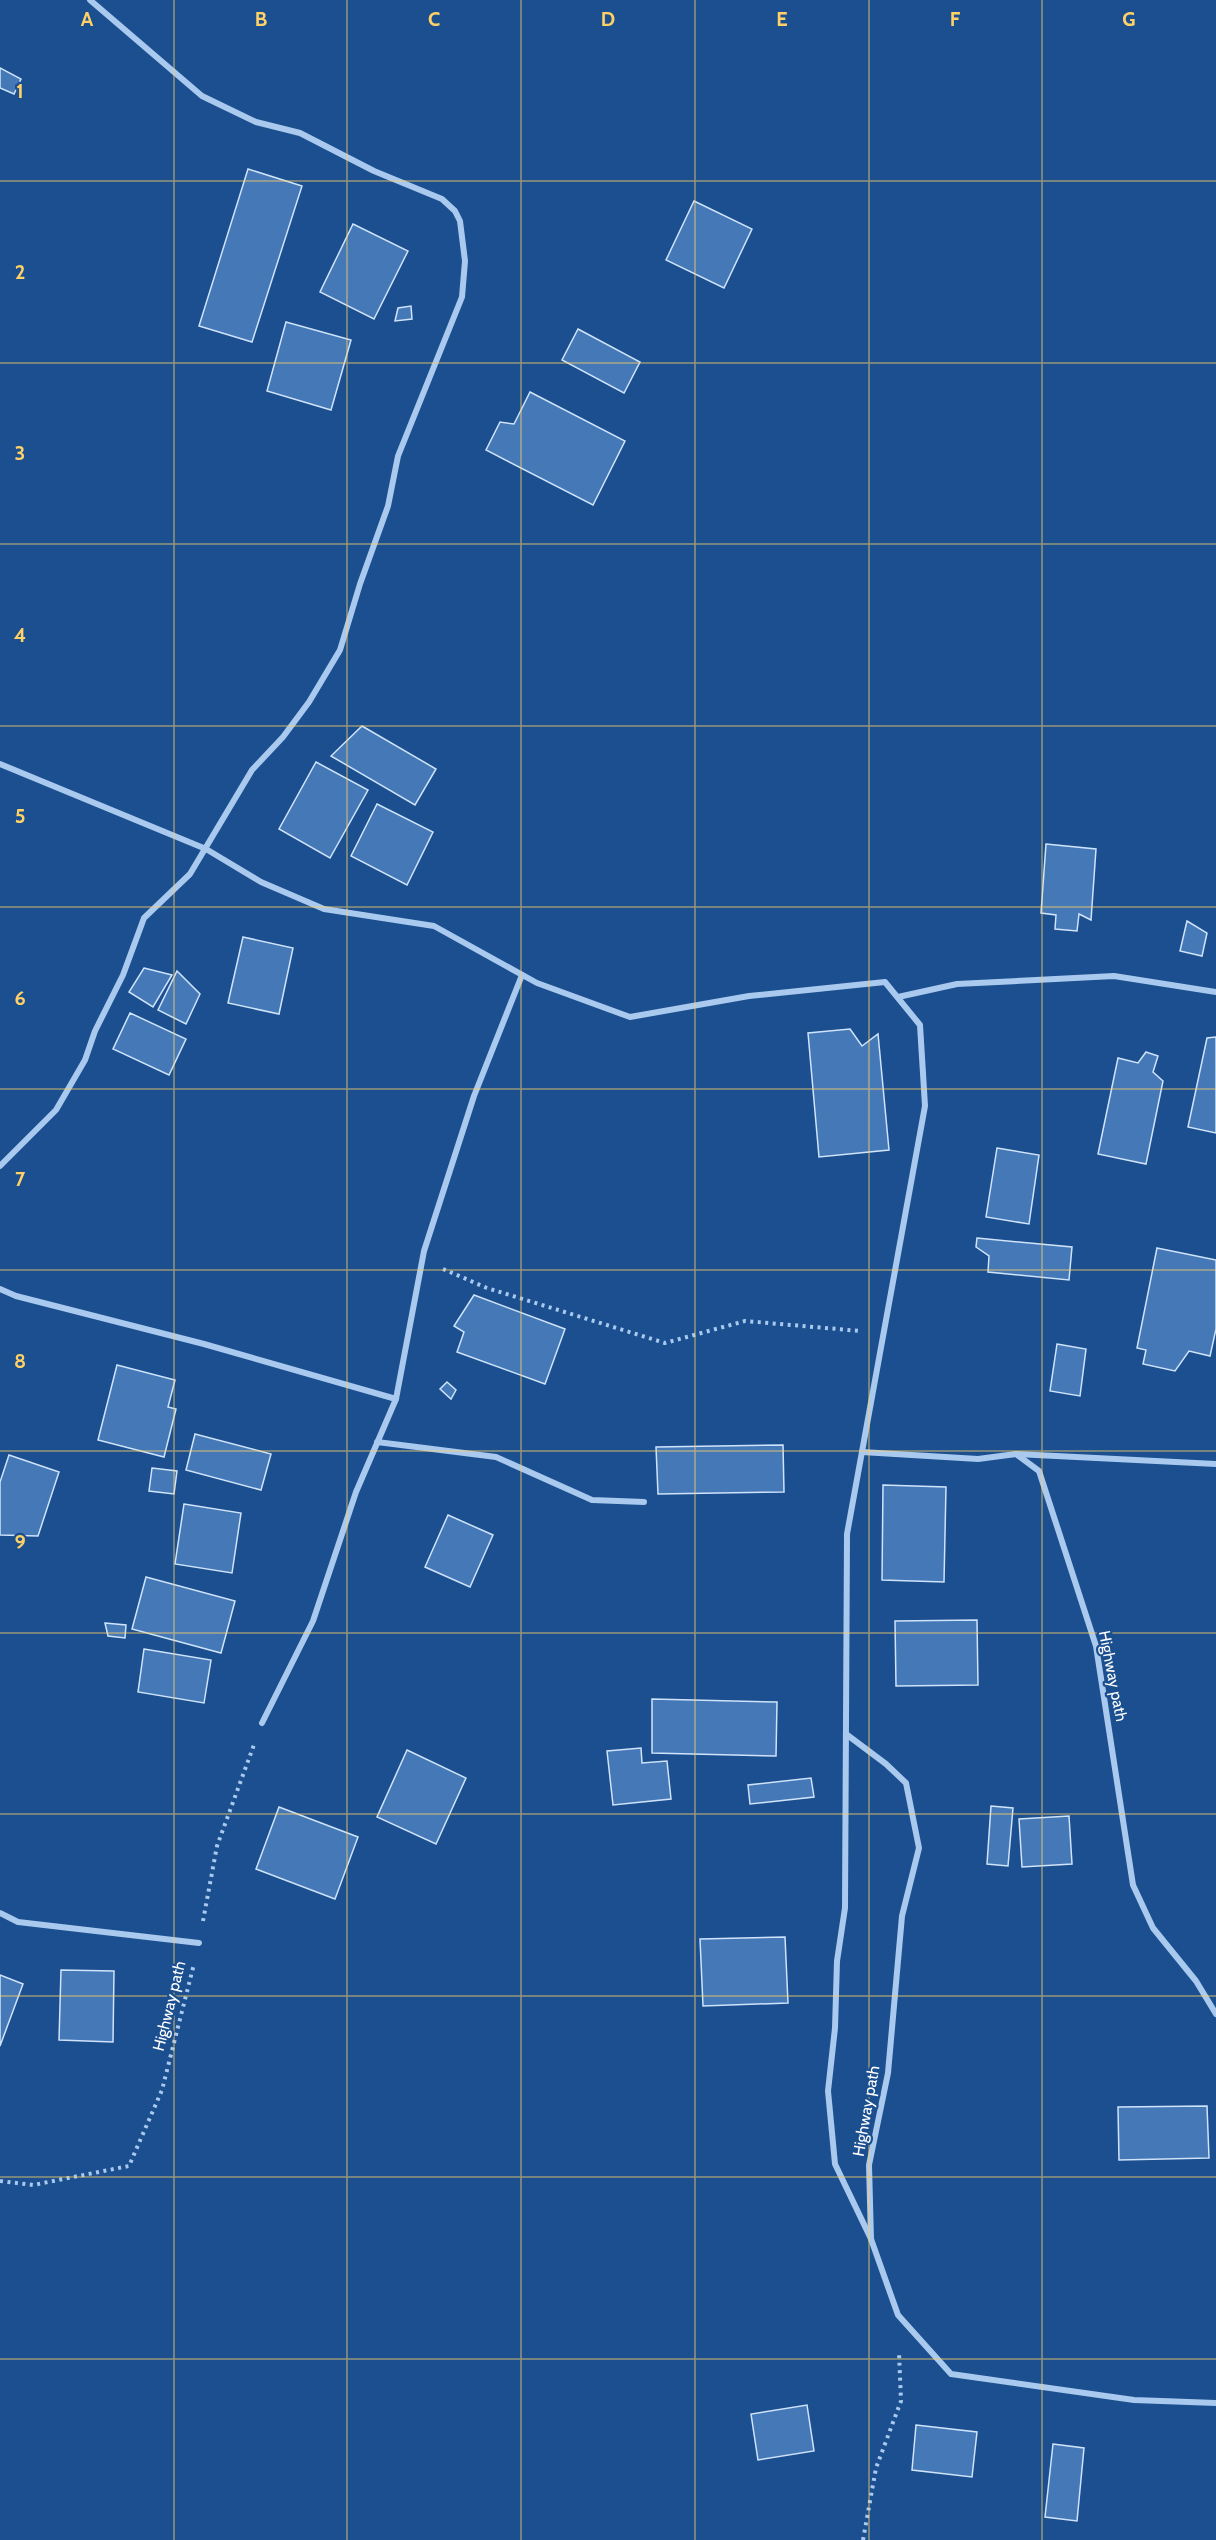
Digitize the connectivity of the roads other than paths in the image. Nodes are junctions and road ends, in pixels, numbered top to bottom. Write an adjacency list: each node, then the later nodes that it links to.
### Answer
1 (90, 0): 3 (street)
2 (0, 764): 3 (street)
3 (206, 849): 4 (street); 7 (street)
4 (522, 975): 6 (street); 9 (street)
5 (1216, 992): 6 (street)
6 (898, 997): 11 (street, Highway path)
7 (0, 1166)
8 (0, 1289): 9 (street)
9 (396, 1399): 10 (street)
10 (377, 1442): 14 (street); 15 (street)
11 (862, 1452): 12 (street); 16 (street, Highway path)
12 (1016, 1454): 13 (street); 19 (street, Highway path)
13 (1216, 1464)
14 (644, 1502)
15 (262, 1723)
16 (846, 1734): 20 (street, Highway path); 20 (street, Highway path)
17 (0, 1913): 18 (street)
18 (199, 1943)
19 (1216, 2014)
20 (871, 2239): 21 (street, Highway path)
21 (1216, 2403)

